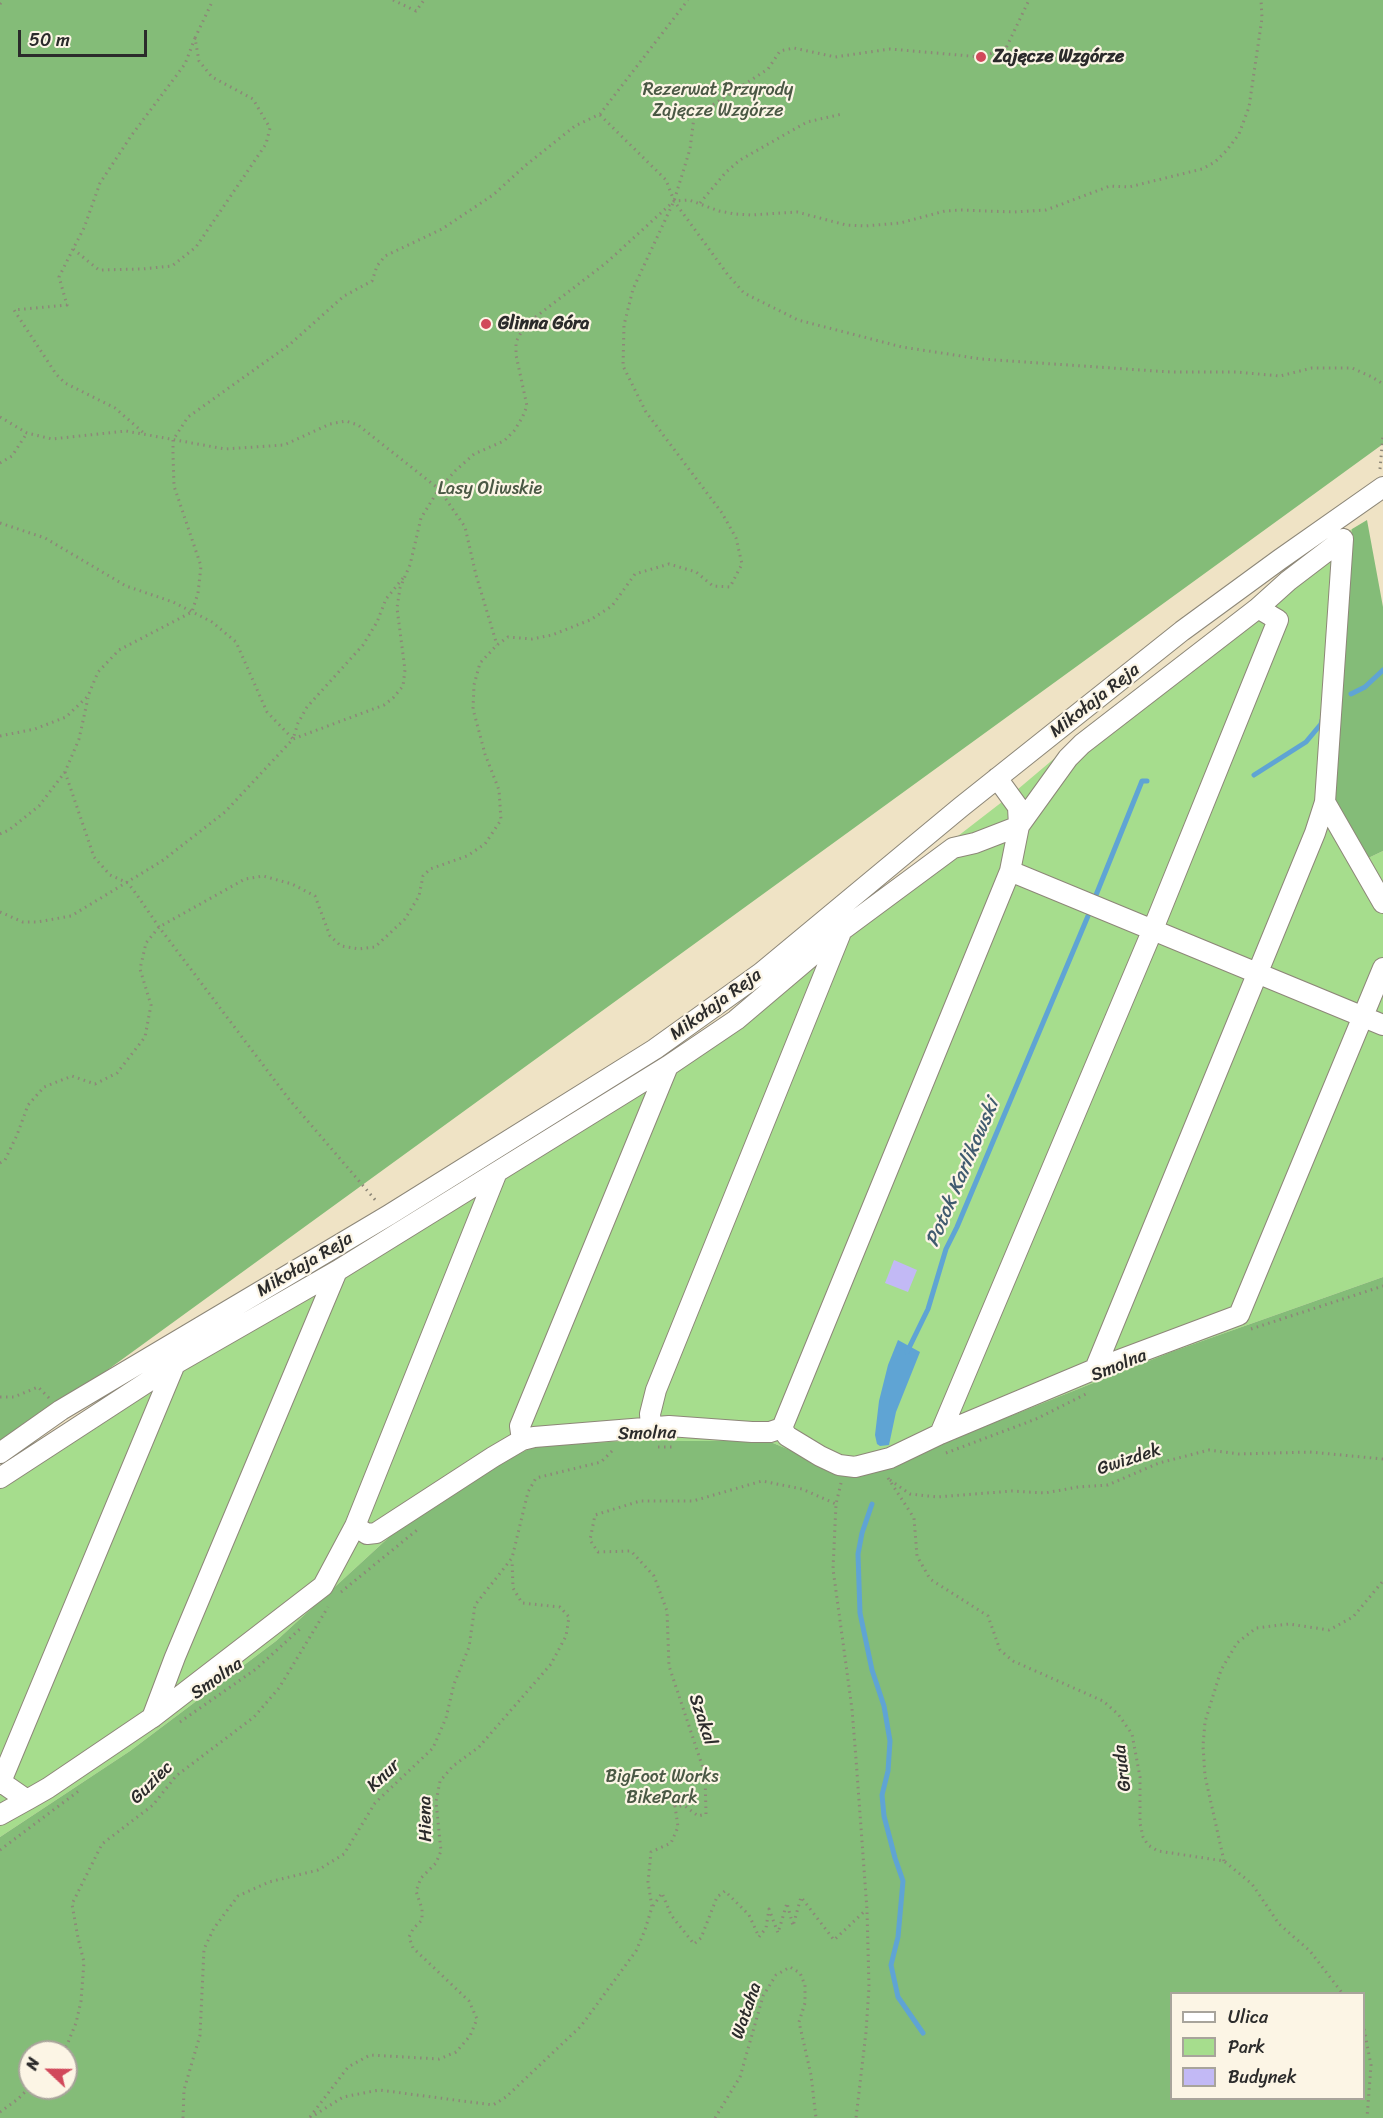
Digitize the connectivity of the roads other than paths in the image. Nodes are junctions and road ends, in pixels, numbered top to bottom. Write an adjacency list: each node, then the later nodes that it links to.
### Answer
1 (1381, 488): 3 (street, Mikołaja Reja)
2 (1258, 608): 4 (street); 5 (street); 8 (street)
3 (997, 778): 5 (street); 23 (street, Mikołaja Reja)
4 (1325, 802): 7 (street); 11 (street)
5 (1019, 826): 6 (street); 9 (street)
6 (1010, 871): 8 (street); 20 (street)
7 (1383, 903)
8 (1153, 929): 11 (street); 21 (street)
9 (841, 931): 14 (street); 19 (street)
10 (1383, 968): 12 (street)
11 (1256, 974): 12 (street); 18 (street)
12 (1363, 1017): 13 (street); 18 (street)
13 (1383, 1025)
14 (668, 1066): 15 (street); 22 (street)
15 (497, 1172): 16 (street); 25 (street)
16 (337, 1271): 17 (street); 26 (street)
17 (175, 1364): 24 (street); 27 (street)
18 (1095, 1369): 21 (street)
19 (651, 1427): 20 (street); 22 (street)
20 (782, 1428): 21 (street)
21 (940, 1434)
22 (522, 1440): 25 (street)
23 (0, 1453)
24 (0, 1478)
25 (355, 1526): 26 (street)
26 (152, 1718): 28 (street)
27 (1, 1783): 28 (street)
28 (27, 1800): 29 (street)
29 (0, 1815)

